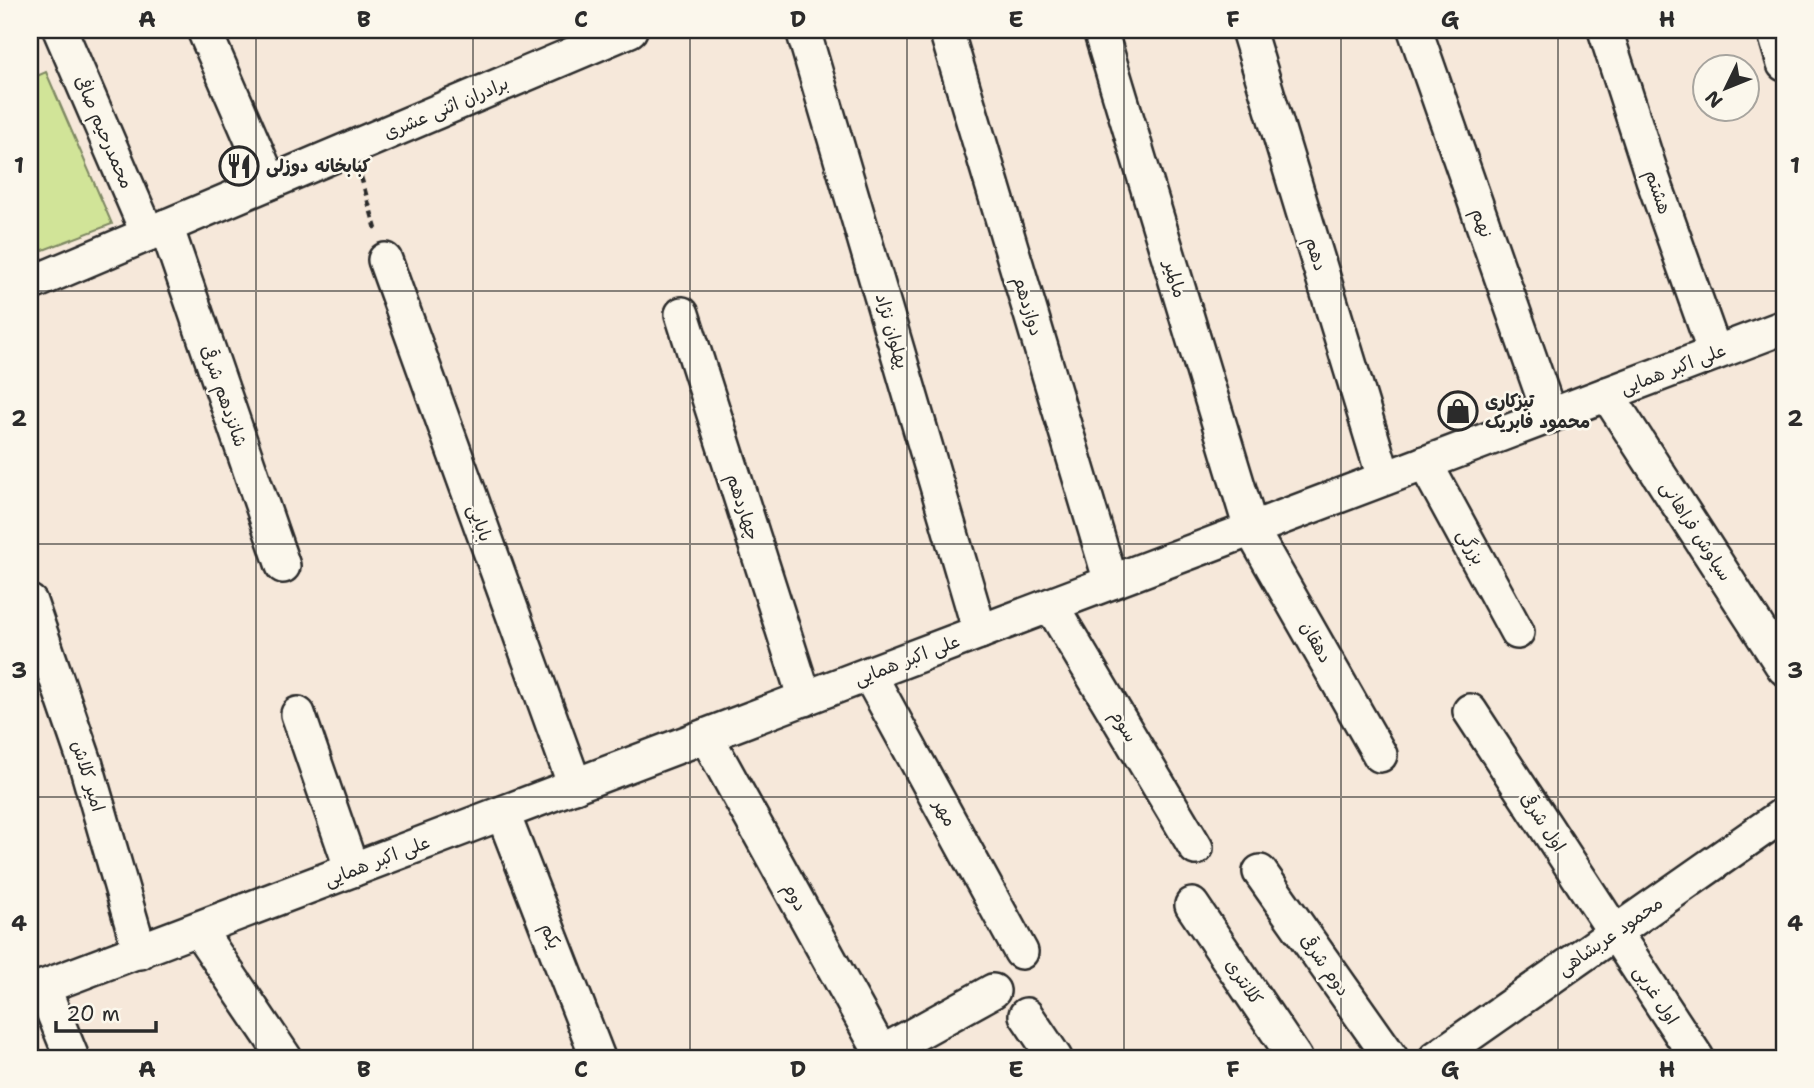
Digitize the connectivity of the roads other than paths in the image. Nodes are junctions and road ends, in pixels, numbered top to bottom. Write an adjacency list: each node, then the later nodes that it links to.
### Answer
1 (61, 30): 13 (street, محمدرحیم صافی)
2 (204, 30): 12 (street)
3 (630, 30): 12 (street, برادران اثنی عشری)
4 (803, 30): 28 (street, پهلوان نژاد)
5 (946, 30): 25 (street, دوازدهم)
6 (1100, 30): 23 (street, مالمیر)
7 (1248, 30): 22 (street, دهم)
8 (1415, 30): 20 (street, نهم)
9 (1605, 30): 18 (street, هشتم)
10 (1774, 30): 11 (street)
11 (1784, 64)
12 (270, 182): 13 (street, برادران اثنی عشری)
13 (157, 230): 15 (street, برادران اثنی عشری); 24 (street, شانزدهم شرقی)
14 (385, 260): 38 (street, بابایی)
15 (30, 284)
16 (682, 314): 33 (street, چهاردهم)
17 (1784, 327): 18 (street, علی اکبر همایی)
18 (1715, 353): 19 (street, علی اکبر همایی)
19 (1607, 394): 20 (street, علی اکبر همایی); 31 (street, سیاوش فراهانی)
20 (1550, 416): 21 (street, علی اکبر همایی)
21 (1425, 463): 22 (street, علی اکبر همایی); 29 (street, بزرگی)
22 (1384, 478): 23 (street, علی اکبر همایی)
23 (1251, 529): 25 (street, علی اکبر همایی); 37 (street, دهقان)
24 (282, 566)
25 (1111, 582): 27 (street, علی اکبر همایی)
26 (30, 602): 30 (street, امیر کلاش)
27 (1051, 605): 28 (street, علی اکبر همایی); 41 (street, سوم)
28 (980, 632): 32 (street, علی اکبر همایی)
29 (1517, 632)
30 (38, 656): 47 (street, امیر کلاش)
31 (1784, 668)
32 (869, 674): 33 (street, علی اکبر همایی); 48 (street, مهر)
33 (804, 699): 36 (street, علی اکبر همایی)
34 (1470, 711): 46 (street, اول شرقی)
35 (298, 714): 42 (street)
36 (706, 736): 38 (street, علی اکبر همایی); 52 (street, دوم)
37 (1380, 755)
38 (575, 786): 39 (street, علی اکبر همایی)
39 (503, 814): 42 (street, علی اکبر همایی); 55 (street, یکم)
40 (1784, 814): 46 (street, محمود عربشاهی)
41 (1196, 848)
42 (352, 870): 45 (street, علی اکبر همایی)
43 (1260, 872): 58 (street, دوم شرقی)
44 (1192, 905): 57 (street, کلانتری)
45 (198, 929): 47 (street, علی اکبر همایی); 54 (street)
46 (1616, 932): 59 (street, محمود عربشاهی); 60 (street, اول غربی)
47 (140, 951): 49 (street, علی اکبر همایی)
48 (1021, 952)
49 (36, 990): 53 (street)
50 (993, 991): 52 (street)
51 (1026, 1015): 56 (street)
52 (883, 1055)
53 (72, 1058)
54 (285, 1058)
55 (598, 1058)
56 (1055, 1058)
57 (1296, 1058)
58 (1391, 1058)
59 (1436, 1058)
60 (1697, 1058)

